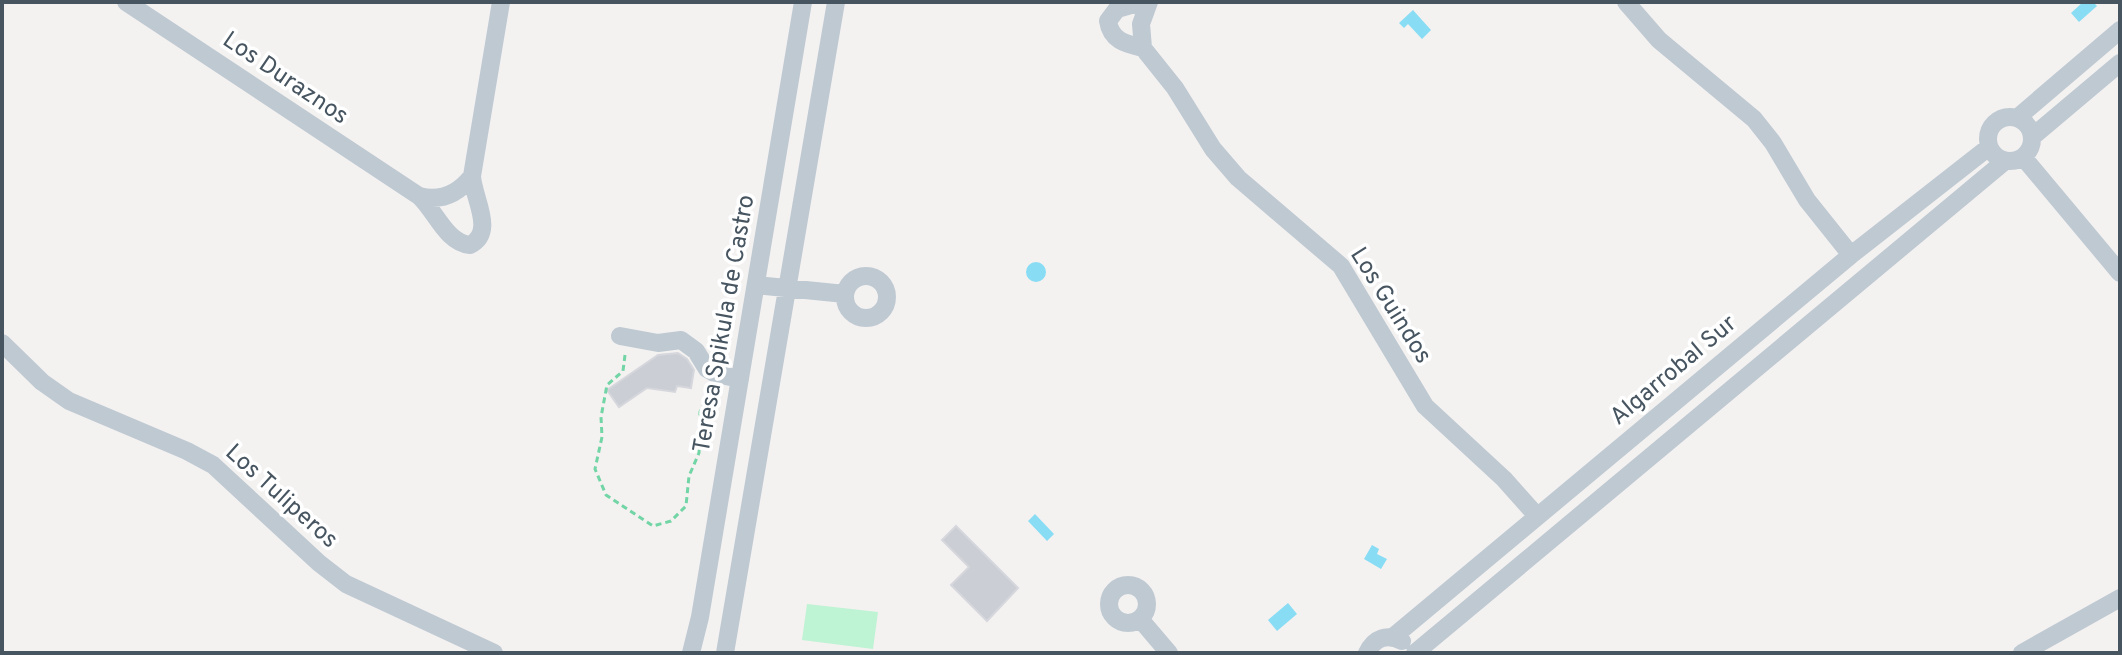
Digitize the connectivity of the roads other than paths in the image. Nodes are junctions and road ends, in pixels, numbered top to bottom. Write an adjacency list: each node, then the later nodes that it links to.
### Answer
1 (126, 2): 16 (street, Los Duraznos)
2 (501, 2): 15 (street, Los Duraznos)
3 (803, 2): 19 (street, Teresa Spikula de Castro)
4 (836, 2): 20 (street)
5 (1141, 2): 9 (street, Los Guindos)
6 (1149, 2): 9 (street)
7 (1626, 2): 17 (street)
8 (2120, 30): 11 (street)
9 (1143, 48): 25 (street, Los Guindos)
10 (2120, 63): 12 (street)
11 (2017, 118): 12 (street); 13 (street)
12 (2032, 137): 14 (street)
13 (1989, 147): 14 (street); 17 (street, Algarrobal Sur)
14 (2014, 159): 18 (street); 34 (street)
15 (472, 176): 16 (street); 16 (street, Los Duraznos)
16 (419, 196)
17 (1851, 255): 25 (street, Algarrobal Sur)
18 (2120, 273)
19 (756, 285): 20 (street); 24 (street, Teresa Spikula de Castro)
20 (789, 290): 21 (street); 31 (street)
21 (845, 294)
22 (624, 337): 24 (street)
23 (2, 343): 29 (street, Los Tuliperos)
24 (740, 379): 30 (street, Teresa Spikula de Castro)
25 (1537, 516): 28 (street, Algarrobal Sur)
26 (2120, 598): 35 (street)
27 (1140, 619): 32 (street)
28 (1393, 637): 33 (street, Algarrobal Sur); 34 (street)
29 (494, 653)
30 (691, 653)
31 (725, 653)
32 (1169, 653)
33 (1367, 653)
34 (1413, 653)
35 (2022, 653)

